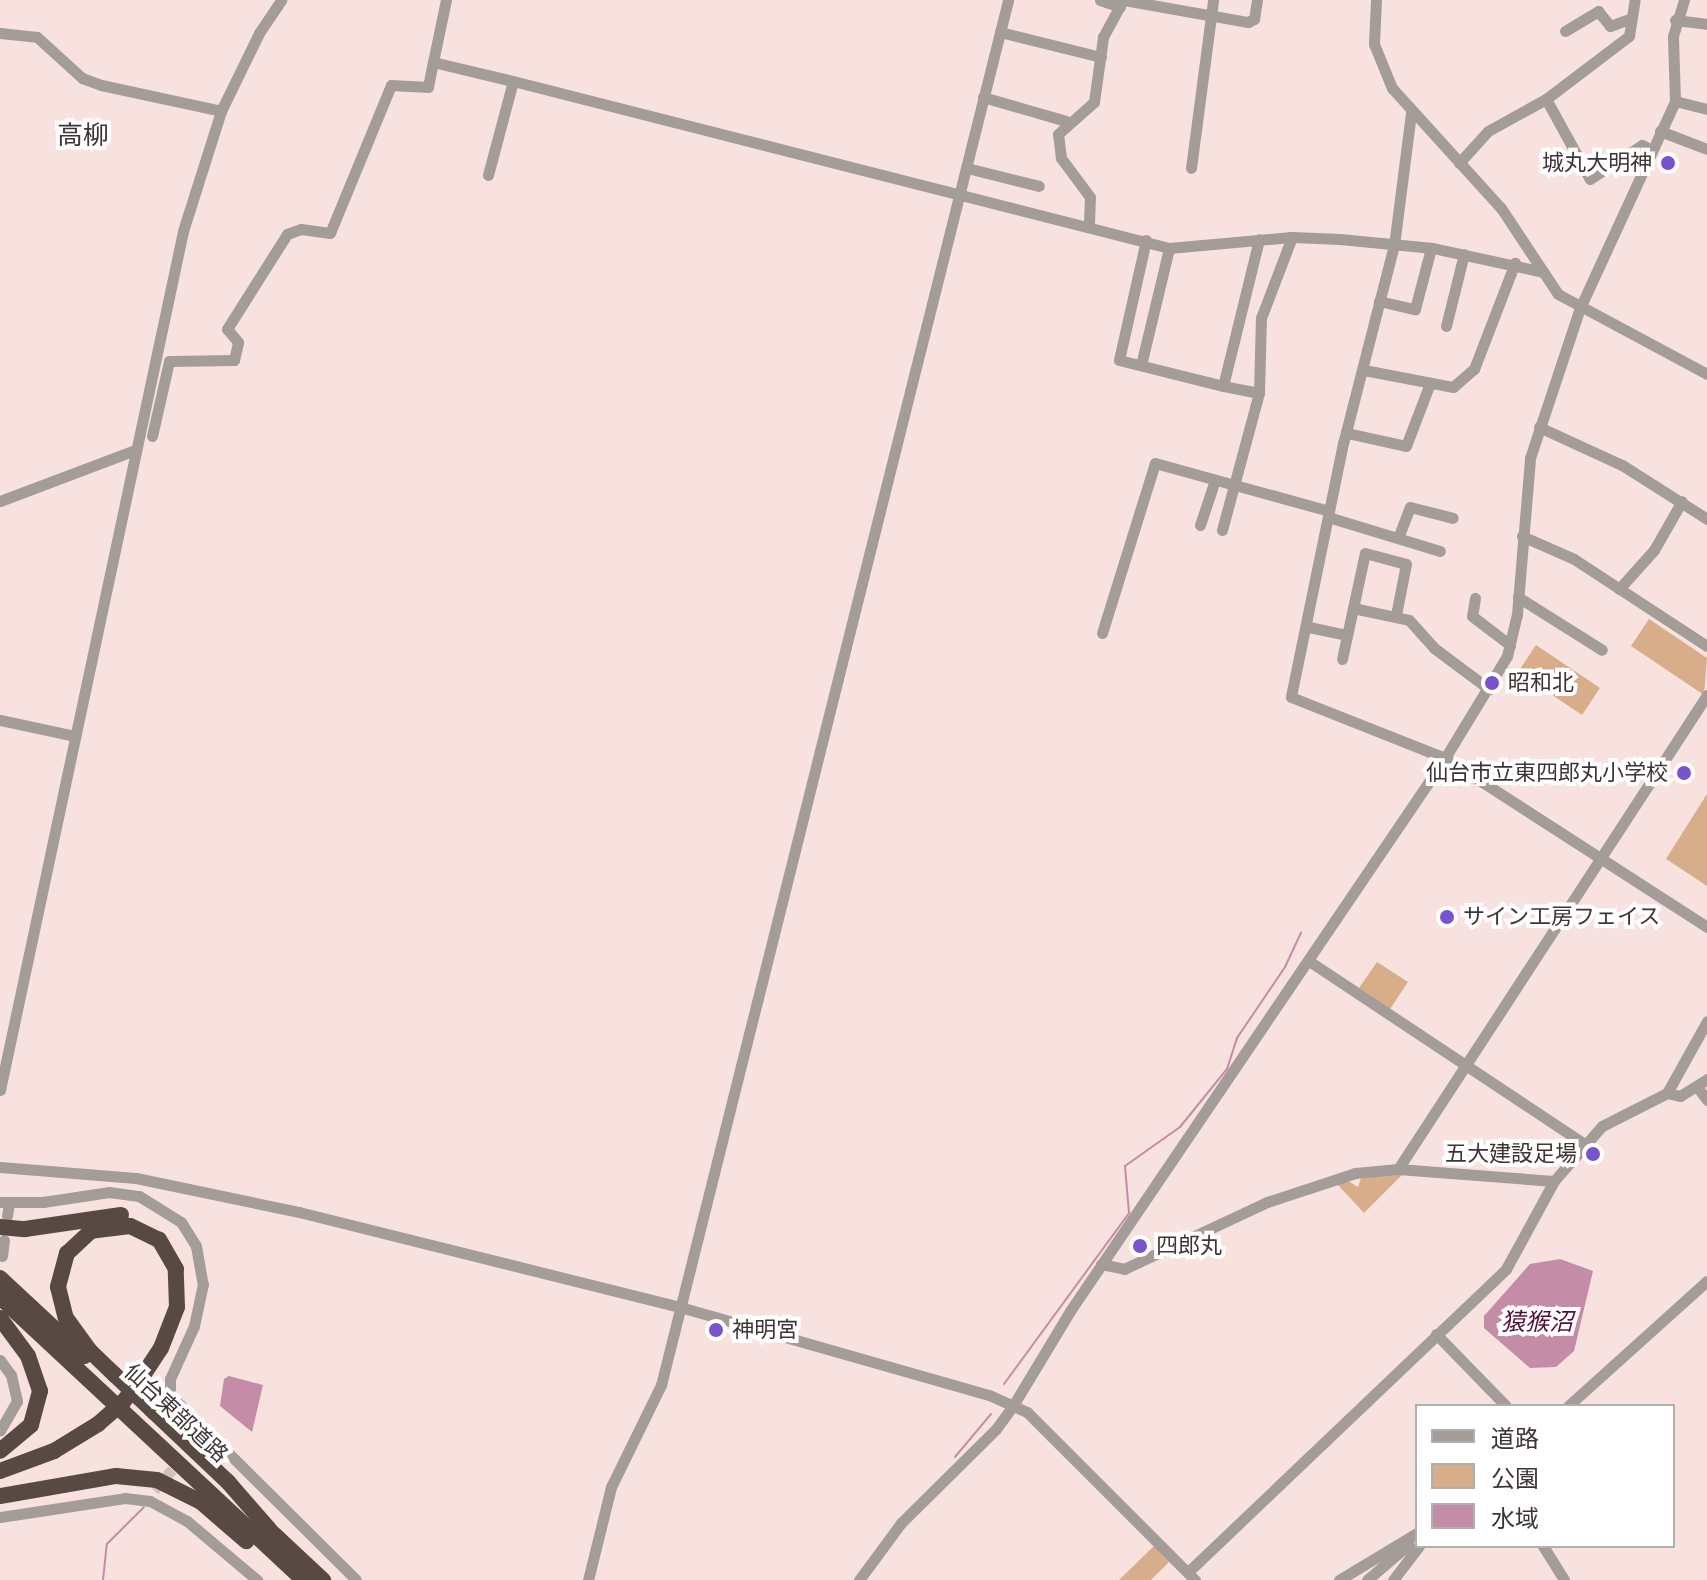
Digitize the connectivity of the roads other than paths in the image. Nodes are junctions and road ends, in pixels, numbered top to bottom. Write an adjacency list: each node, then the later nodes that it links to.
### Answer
1 (281, 0): 25 (street)
2 (446, 0): 19 (street)
3 (1008, 0): 16 (street)
4 (1100, 0): 10 (street)
5 (1213, 0): 11 (street)
6 (1257, 0): 11 (street)
7 (1376, 0): 26 (street)
8 (1635, 0): 12 (street)
9 (1684, 0): 13 (street)
10 (1122, 2): 11 (street); 18 (street)
11 (1212, 17): 33 (street)
12 (1632, 18): 15 (street); 22 (street)
13 (1675, 20): 14 (street); 23 (street)
14 (1707, 24)
15 (1565, 31)
16 (1000, 32): 18 (street); 21 (street)
17 (0, 33): 25 (street)
18 (1101, 57): 27 (street)
19 (433, 62): 20 (street); 58 (street)
20 (513, 81): 34 (street); 36 (street)
21 (983, 97): 27 (street); 32 (street)
22 (1546, 99): 29 (street); 31 (street)
23 (1675, 101): 24 (street); 28 (street)
24 (1707, 109)
25 (221, 111): 59 (street)
26 (1411, 113): 31 (street); 41 (street)
27 (1066, 121): 37 (street)
28 (1660, 131): 29 (street); 30 (street)
29 (1650, 149): 48 (street)
30 (1707, 149)
31 (1459, 163): 46 (street)
32 (967, 168): 35 (street); 36 (street)
33 (1191, 168)
34 (488, 175)
35 (1039, 186)
36 (960, 192): 37 (street); 108 (street)
37 (1089, 224): 40 (street)
38 (1292, 237): 39 (street); 41 (street); 55 (street)
39 (1259, 239): 42 (street); 54 (street)
40 (1146, 240): 42 (street); 50 (street)
41 (1394, 245): 43 (street); 47 (street)
42 (1169, 248): 50 (street)
43 (1431, 248): 44 (street); 47 (street)
44 (1464, 254): 45 (street); 49 (street)
45 (1515, 263): 46 (street); 53 (street)
46 (1543, 272): 48 (street)
47 (1379, 301): 51 (street)
48 (1580, 308): 52 (street); 56 (street)
49 (1446, 326)
50 (1141, 365): 54 (street)
51 (1364, 370): 53 (street); 57 (street)
52 (1707, 374)
53 (1430, 383): 57 (street)
54 (1223, 386): 55 (street)
55 (1259, 393): 61 (street)
56 (1539, 427): 63 (street); 69 (street)
57 (1347, 433): 64 (street)
58 (152, 436)
59 (135, 450): 62 (street); 87 (street)
60 (1215, 480): 61 (street); 67 (street); 78 (street)
61 (1235, 486): 64 (street); 68 (street)
62 (0, 501)
63 (1682, 501): 66 (street); 72 (street)
64 (1328, 514): 70 (street); 77 (street)
65 (1453, 518): 70 (street)
66 (1707, 519)
67 (1200, 525)
68 (1222, 530)
69 (1522, 536): 72 (street); 73 (street)
70 (1398, 538): 71 (street)
71 (1440, 551)
72 (1619, 589): 81 (street)
73 (1518, 597): 80 (street); 82 (street)
74 (1475, 598): 80 (street)
75 (1353, 608): 76 (street); 76 (street); 79 (street)
76 (1396, 615): 84 (street)
77 (1309, 627): 79 (street); 88 (street)
78 (1102, 633)
79 (1347, 635): 83 (street)
80 (1510, 645): 84 (street)
81 (1707, 646)
82 (1602, 650)
83 (1342, 659)
84 (1489, 689): 88 (street)
85 (1707, 695): 89 (street)
86 (0, 720): 87 (street)
87 (75, 736): 95 (street)
88 (1445, 758): 89 (street); 91 (street)
89 (1602, 858): 90 (street); 93 (street)
90 (1707, 927)
91 (1309, 961): 93 (street); 104 (street)
92 (1707, 1021): 96 (street)
93 (1466, 1064): 98 (street); 100 (street)
94 (1702, 1083): 96 (street); 97 (street)
95 (0, 1090)
96 (1667, 1093): 98 (street)
97 (1707, 1100)
98 (1584, 1144): 101 (street)
99 (0, 1167): 108 (street)
100 (1398, 1169): 101 (street); 104 (street)
101 (1554, 1181): 110 (street)
102 (4, 1217): 103 (street); 120 (highway); 129 (street)
103 (2, 1256)
104 (1101, 1264): 113 (street)
105 (0, 1278): 112 (highway, 仙台東部道路)
106 (1707, 1281): 115 (street)
107 (0, 1297): 112 (highway, 仙台東部道路)
108 (680, 1307): 113 (street); 135 (street)
109 (0, 1318): 118 (highway)
110 (1436, 1334): 114 (street); 130 (street)
111 (0, 1360): 117 (street)
112 (108, 1383): 116 (highway, 仙台東部道路); 119 (highway)
113 (1014, 1404): 130 (street); 136 (street)
114 (1504, 1404)
115 (1570, 1404)
116 (147, 1419): 129 (highway); 133 (highway, 仙台東部道路)
117 (0, 1431)
118 (0, 1451)
119 (0, 1471)
120 (0, 1479)
121 (154, 1490): 123 (street)
122 (0, 1496): 132 (highway)
123 (143, 1500): 124 (street); 131 (street)
124 (0, 1517)
125 (1415, 1536): 137 (street)
126 (1415, 1537): 138 (street)
127 (1417, 1548): 139 (street)
128 (1544, 1548): 140 (street)
129 (327, 1569): 134 (street)
130 (1191, 1576)
131 (257, 1580)
132 (294, 1580)
133 (304, 1580)
134 (356, 1580)
135 (588, 1580)
136 (859, 1580)
137 (1339, 1580)
138 (1367, 1580)
139 (1393, 1580)
140 (1564, 1580)

